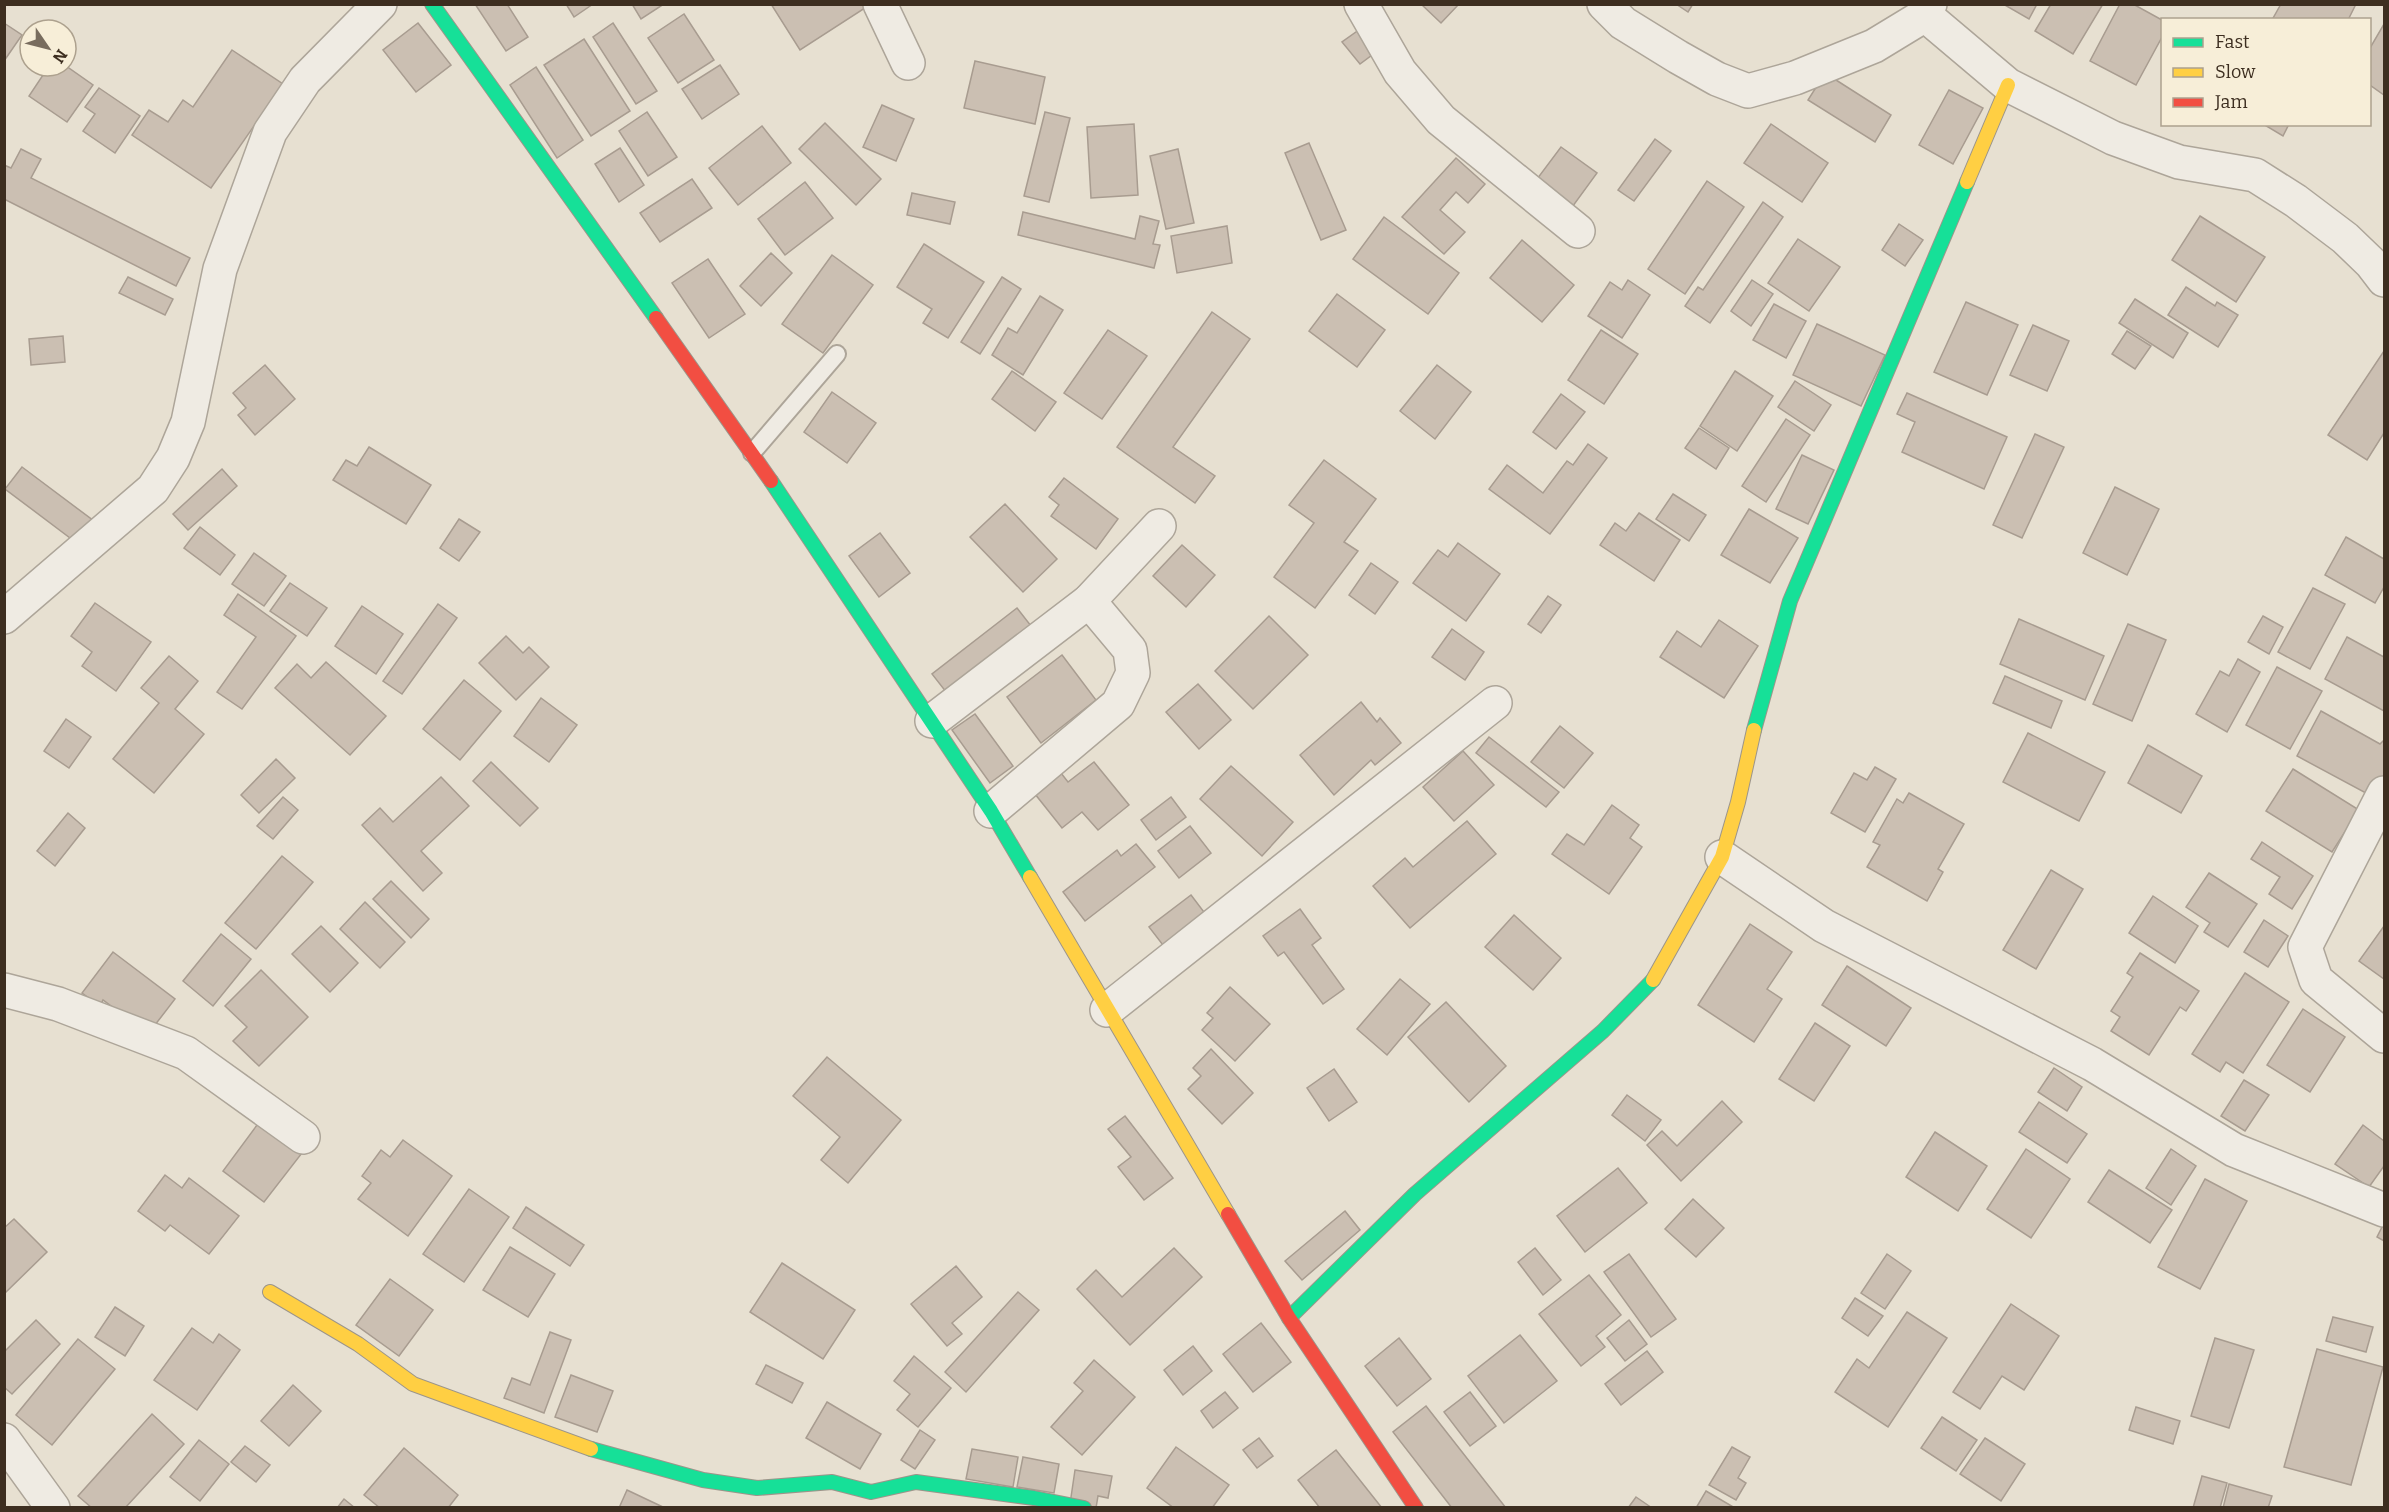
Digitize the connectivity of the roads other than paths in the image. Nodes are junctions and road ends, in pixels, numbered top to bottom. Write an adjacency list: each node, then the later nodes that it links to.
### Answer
1 (380, 4): 15 (street)
2 (432, 4): 12 (street)
3 (880, 4): 7 (street)
4 (1361, 4): 9 (street)
5 (1604, 4): 6 (street)
6 (1927, 10): 8 (street)
7 (908, 63)
8 (2008, 85): 10 (street); 20 (street)
9 (1578, 231)
10 (2385, 280)
11 (837, 354): 12 (lane)
12 (752, 453): 17 (street)
13 (1159, 526): 14 (street)
14 (1089, 601): 17 (street); 19 (street)
15 (4, 617)
16 (1495, 703): 22 (street)
17 (932, 721): 19 (street)
18 (2385, 793): 23 (street)
19 (991, 812): 22 (street)
20 (1722, 857): 25 (street); 27 (street)
21 (4, 990): 24 (street)
22 (1107, 1010): 27 (street)
23 (2385, 1036)
24 (303, 1137)
25 (2381, 1201)
26 (270, 1292): 29 (street)
27 (1289, 1318): 32 (street)
28 (4, 1440): 30 (street)
29 (869, 1500): 31 (street)
30 (53, 1508)
31 (1084, 1508)
32 (1416, 1508)

